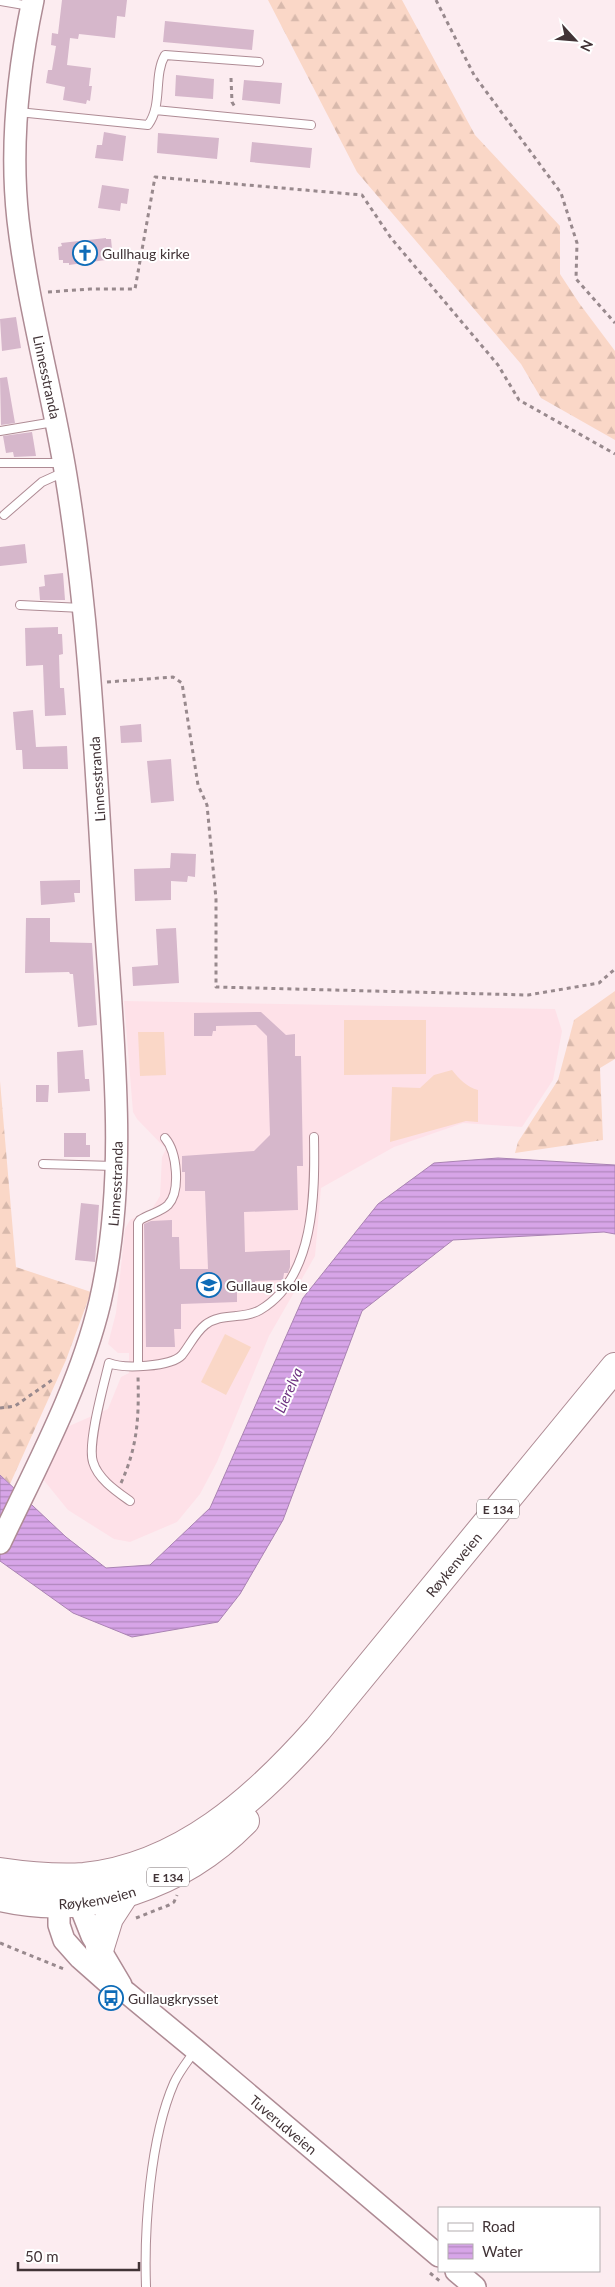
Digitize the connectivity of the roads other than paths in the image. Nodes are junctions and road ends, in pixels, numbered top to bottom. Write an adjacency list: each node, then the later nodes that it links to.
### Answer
1 (0, 1): 2 (lane)
2 (32, 3): 5 (street, Linnesstranda)
3 (259, 62): 4 (lane)
4 (155, 110): 5 (lane); 6 (lane)
5 (18, 112): 7 (street, Linnesstranda)
6 (311, 125)
7 (56, 421): 8 (lane); 10 (street, Linnesstranda)
8 (0, 431)
9 (0, 463): 10 (lane)
10 (64, 468): 11 (lane); 13 (street, Linnesstranda)
11 (4, 515)
12 (20, 605): 13 (lane)
13 (84, 608): 17 (street, Linnesstranda)
14 (314, 1137): 18 (lane)
15 (165, 1138): 18 (lane)
16 (43, 1164): 17 (lane)
17 (116, 1166): 21 (street, Linnesstranda)
18 (138, 1366): 20 (lane)
19 (615, 1367): 22 (highway, Røykenveien / E 134)
20 (130, 1501)
21 (0, 1542)
22 (291, 1760): 24 (highway, Røykenveien / E 134); 25 (highway, Røykenveien / E 134)
23 (0, 1872): 24 (highway, Røykenveien / E 134)
24 (69, 1877): 27 (street, Tuverudveien)
25 (126, 1892): 27 (highway, Røykenveien / E 134); 28 (highway)
26 (0, 1897): 27 (highway, Røykenveien / E 134)
27 (69, 1903): 28 (street, Tuverudveien); 29 (street, Tuverudveien)
28 (100, 1947): 29 (street, Tuverudveien)
29 (127, 1993): 30 (street, Tuverudveien)
30 (196, 2050): 31 (street, Tuverudveien); 33 (lane)
31 (438, 2255)
32 (457, 2272): 34 (street)
33 (146, 2287)
34 (475, 2287)

